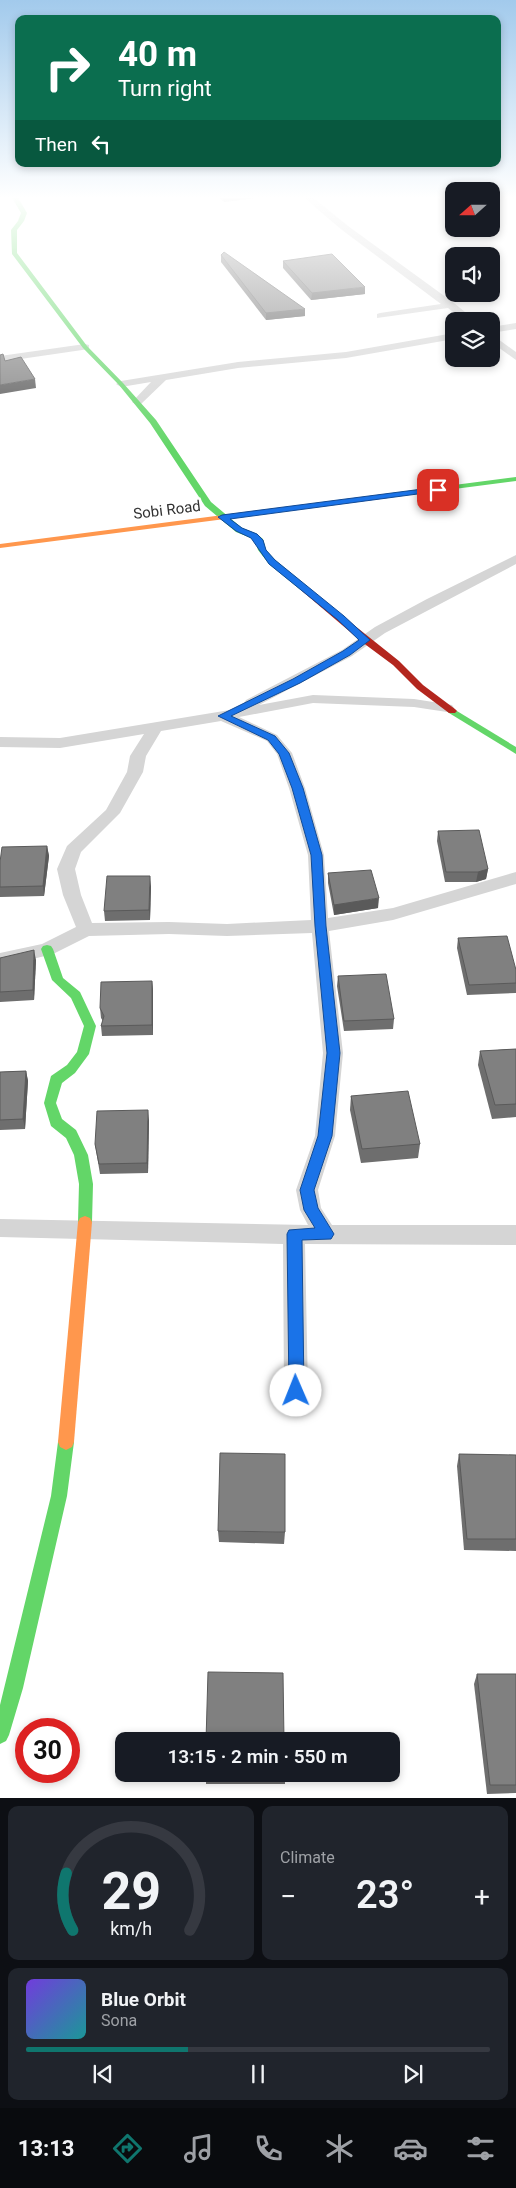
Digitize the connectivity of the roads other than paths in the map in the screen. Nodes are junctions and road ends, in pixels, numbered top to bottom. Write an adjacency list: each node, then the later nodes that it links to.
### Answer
1 (34, 280): 10 (main road)
2 (416, 280): 3 (street)
3 (451, 305): 4 (street); 5 (street)
4 (460, 312)
5 (380, 316)
6 (516, 326): 7 (street)
7 (500, 329)
8 (445, 338): 13 (street)
9 (500, 344): 11 (street)
10 (84, 347): 12 (street); 14 (main road)
11 (516, 357)
12 (0, 359)
13 (163, 377): 14 (street); 15 (street)
14 (121, 384): 15 (main road)
15 (137, 402): 17 (main road)
16 (516, 479): 17 (main road, Sobi Road)
17 (222, 517): 18 (main road, Sobi Road); 20 (main road)
18 (0, 546)
19 (516, 559): 20 (street)
20 (365, 640): 22 (main road); 23 (street)
21 (270, 706): 22 (street); 23 (street); 26 (street)
22 (447, 708): 28 (main road)
23 (223, 716): 24 (street); 26 (street)
24 (156, 728): 25 (street); 29 (street)
25 (103, 736): 27 (street); 29 (street)
26 (272, 738): 31 (street)
27 (0, 742)
28 (516, 751)
29 (138, 756): 32 (street)
30 (516, 878): 31 (street)
31 (320, 926): 32 (street); 38 (street)
32 (86, 930): 33 (street)
33 (47, 949): 34 (street); 36 (main road)
34 (0, 960)
35 (0, 1228): 36 (street)
36 (85, 1229): 37 (street); 41 (main road)
37 (294, 1234): 38 (street); 40 (street)
38 (326, 1234): 39 (street)
39 (516, 1235)
40 (296, 1391)
41 (0, 1735)

